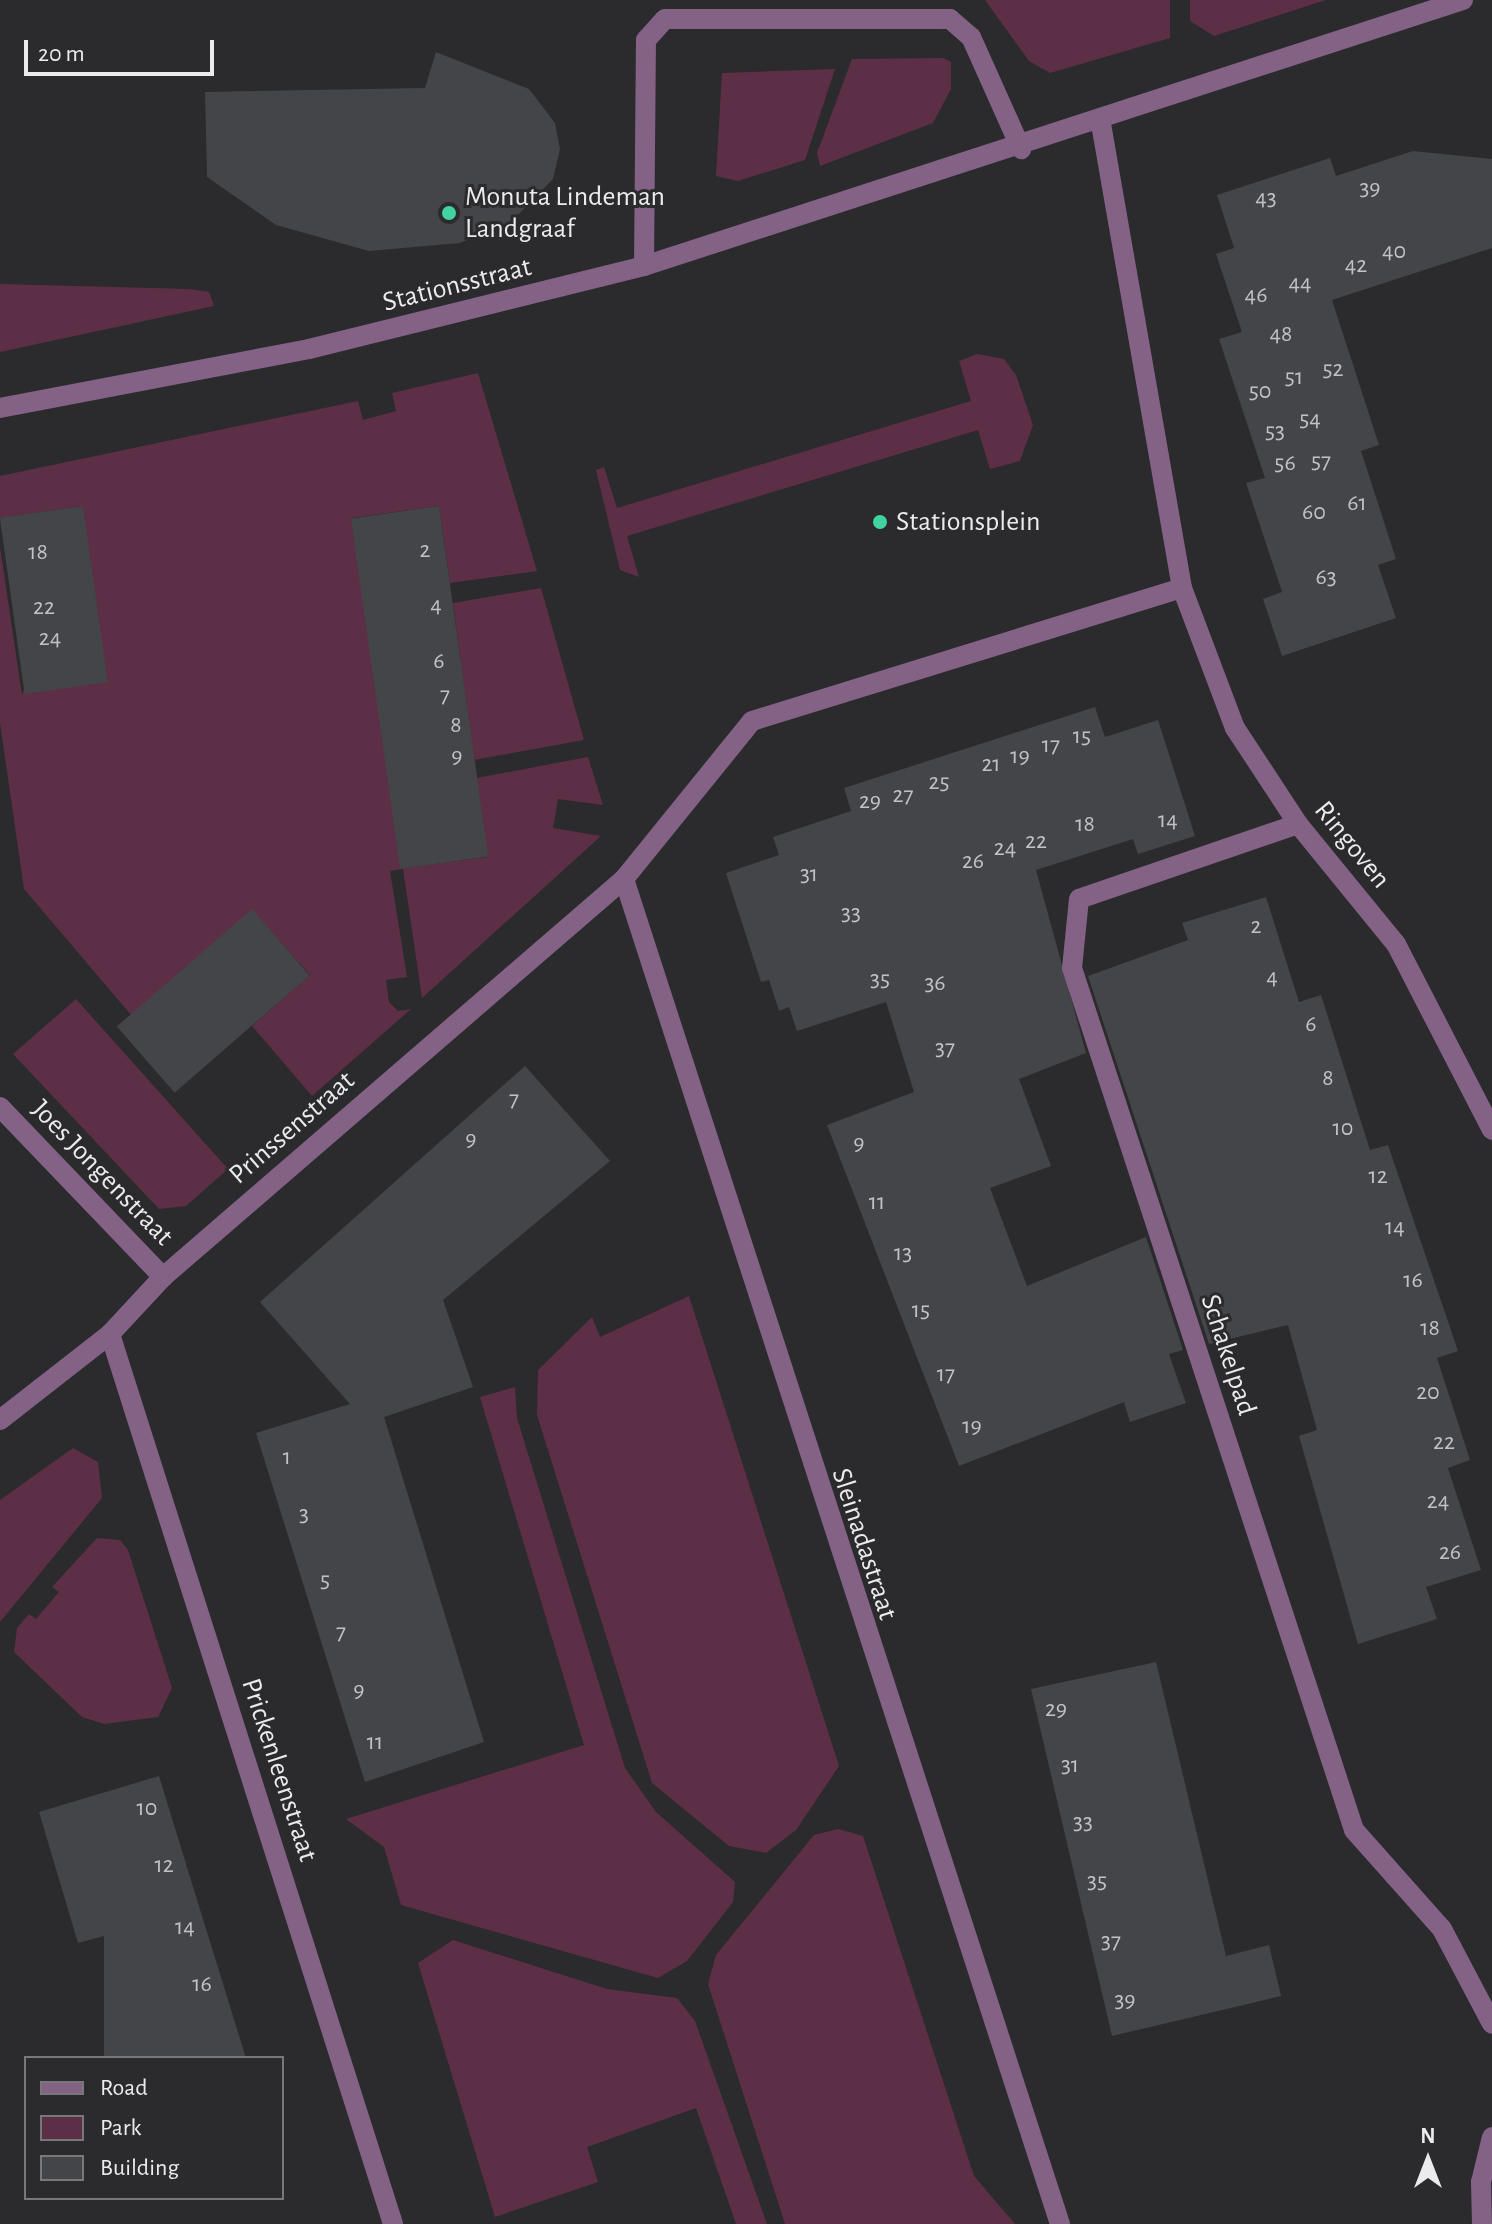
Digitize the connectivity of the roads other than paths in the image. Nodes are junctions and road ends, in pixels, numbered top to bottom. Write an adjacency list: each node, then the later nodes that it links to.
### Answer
1 (1463, 0): 2 (street, Stationsstraat)
2 (1100, 119): 3 (street, Stationsstraat); 6 (street)
3 (1021, 149): 4 (street, Stationsstraat); 4 (street)
4 (644, 266): 5 (street, Stationsstraat)
5 (0, 408)
6 (1182, 588): 7 (street, Ringoven); 8 (street)
7 (1298, 824): 10 (street, Ringoven); 14 (street, Schakelpad)
8 (624, 879): 11 (street, Prinssenstraat); 17 (street, Sleinadastraat)
9 (0, 1107): 11 (street, Joes Jongenstraat)
10 (1492, 1130)
11 (163, 1277): 12 (street, Prinssenstraat)
12 (110, 1334): 13 (street, Prinssenstraat); 16 (street, Prickenleenstraat)
13 (0, 1420)
14 (1490, 2014)
15 (1492, 2137): 18 (street)
16 (393, 2224)
17 (1060, 2224)
18 (1482, 2224)

